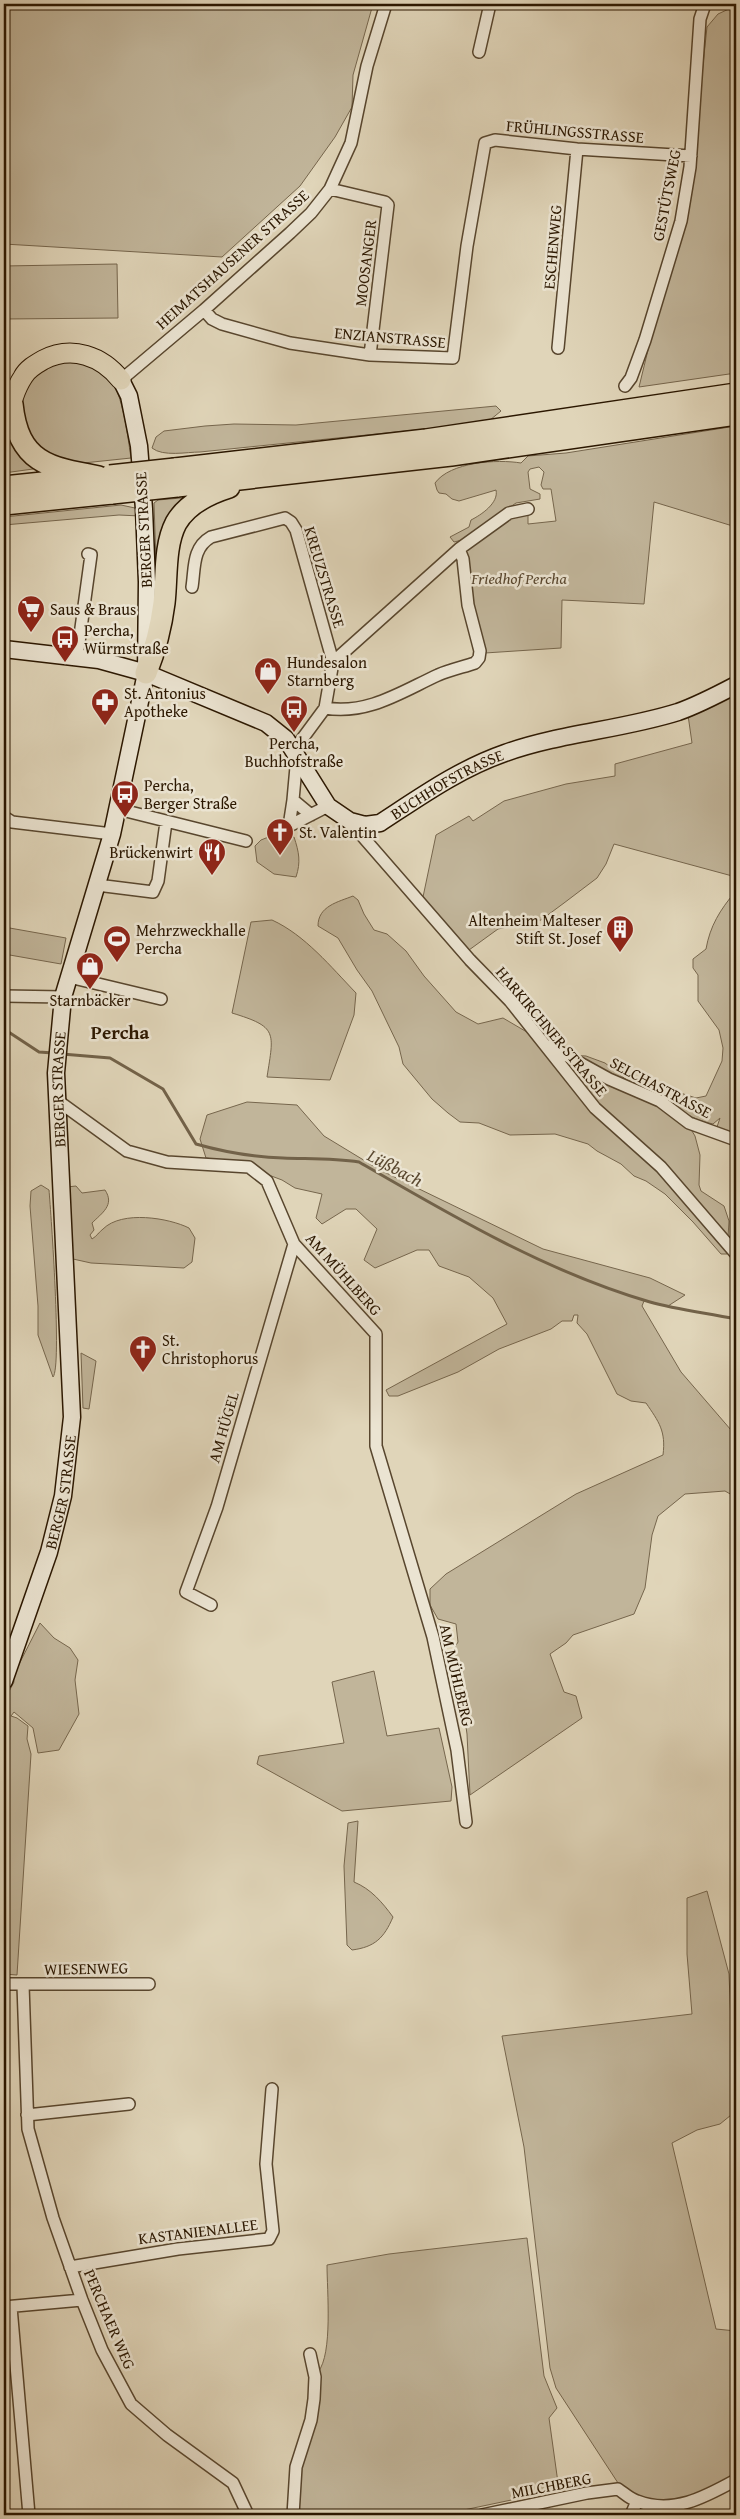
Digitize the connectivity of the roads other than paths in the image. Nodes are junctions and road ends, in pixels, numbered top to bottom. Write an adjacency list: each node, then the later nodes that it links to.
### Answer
1 (386, 4): 8 (street, HEIMATSHAUSENER STRASSE)
2 (490, 4): 4 (street)
3 (705, 4): 7 (street, GESTÜTSWEG)
4 (480, 52)
5 (485, 142): 6 (street, FRÜHLINGSSTRASSE); 11 (street, ENZIANSTRASSE)
6 (578, 150): 7 (street, FRÜHLINGSSTRASSE); 10 (street, ESCHENWEG)
7 (691, 156): 13 (street, GESTÜTSWEG)
8 (330, 189): 9 (street, HEIMATSHAUSENER STRASSE); 11 (street, MOOSANGER)
9 (204, 310): 11 (street, ENZIANSTRASSE); 12 (street, HEIMATSHAUSENER STRASSE)
10 (558, 348)
11 (370, 355)
12 (121, 380): 15 (main road); 30 (main road, BERGER STRASSE)
13 (625, 386)
14 (736, 394): 19 (highway)
15 (12, 404): 17 (main road); 20 (highway)
16 (736, 414): 18 (highway)
17 (4, 431)
18 (278, 475): 19 (highway); 30 (highway)
19 (176, 478): 20 (highway, bridge)
20 (107, 482): 21 (highway); 22 (highway)
21 (4, 487)
22 (4, 504)
23 (528, 510): 24 (street, KREUZSTRASSE)
24 (459, 549): 29 (street, KREUZSTRASSE); 32 (street)
25 (88, 554): 28 (street)
26 (192, 587): 29 (street, KREUZSTRASSE)
27 (4, 649): 28 (main road)
28 (77, 657): 30 (main road)
29 (333, 662): 32 (street, KREUZSTRASSE)
30 (146, 674): 33 (main road); 36 (main road, BERGER STRASSE)
31 (736, 685): 40 (main road, BUCHHOFSTRASSE)
32 (326, 708): 33 (street, KREUZSTRASSE)
33 (296, 753): 34 (street); 35 (main road)
34 (293, 800): 37 (street); 37 (street)
35 (328, 806): 37 (street); 40 (main road)
36 (118, 809): 39 (street); 41 (main road, BERGER STRASSE)
37 (311, 815)
38 (4, 817): 41 (street)
39 (166, 822): 42 (street); 43 (street)
40 (350, 822): 48 (street, HARKIRCHNER STRASSE)
41 (112, 834): 43 (main road, BERGER STRASSE)
42 (246, 841)
43 (97, 885): 44 (main road, BERGER STRASSE)
44 (69, 977): 46 (main road, BERGER STRASSE); 47 (street)
45 (4, 996): 46 (street)
46 (63, 997): 49 (main road, BERGER STRASSE)
47 (161, 999)
48 (545, 1044): 50 (street, SELCHASTRASSE); 52 (street, HARKIRCHNER STRASSE)
49 (58, 1101): 51 (street, AM MÜHLBERG); 54 (main road, BERGER STRASSE)
50 (736, 1140)
51 (294, 1244): 53 (street, AM HÜGEL); 55 (street, AM MÜHLBERG)
52 (736, 1254)
53 (211, 1605)
54 (4, 1680)
55 (466, 1822)
56 (4, 1984): 58 (street, WIESENWEG)
57 (149, 1984): 58 (street, WIESENWEG)
58 (23, 1985): 61 (street, PERCHAER WEG)
59 (272, 2090): 62 (street, KASTANIENALLEE)
60 (129, 2104): 61 (street)
61 (27, 2115): 62 (street, PERCHAER WEG)
62 (70, 2268): 63 (street, PERCHAER WEG)
63 (82, 2300): 64 (street); 69 (street, PERCHAER WEG)
64 (7, 2307): 68 (street)
65 (310, 2354): 70 (street)
66 (736, 2480): 67 (street)
67 (637, 2501): 71 (street, MILCHBERG); 72 (street)
68 (29, 2515)
69 (248, 2515)
70 (293, 2515)
71 (482, 2515)
72 (631, 2515)

